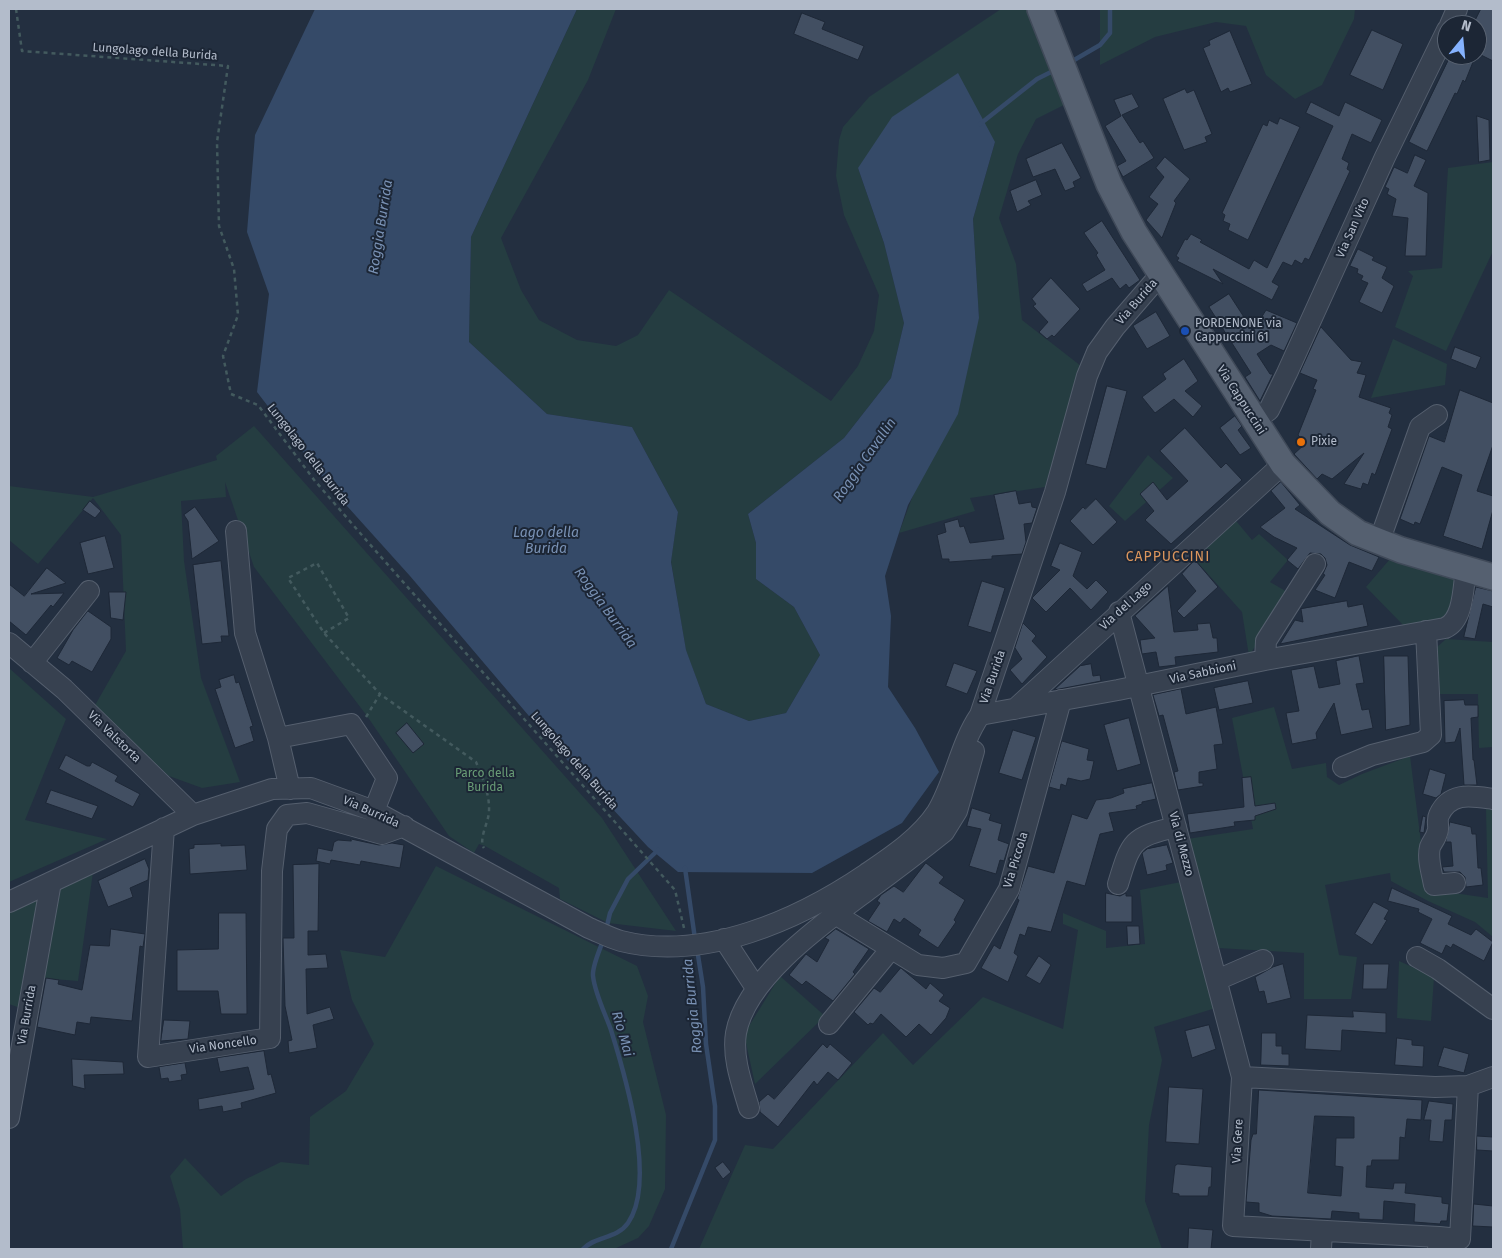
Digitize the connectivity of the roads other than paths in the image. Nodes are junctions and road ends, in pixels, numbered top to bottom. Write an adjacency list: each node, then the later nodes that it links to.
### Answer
1 (1040, 9): 3 (main road, Via Cappuccini)
2 (1437, 50): 5 (street, Via San Vito)
3 (1160, 275): 5 (main road, Via Cappuccini); 21 (street, Via Burida)
4 (1437, 415): 8 (street)
5 (1255, 420): 6 (main road, Via Cappuccini)
6 (1283, 464): 8 (main road, Via Cappuccini); 13 (street, Via del Lago)
7 (236, 531): 22 (street)
8 (1379, 542): 10 (main road, Via Cappuccini)
9 (1315, 564): 16 (street)
10 (1466, 569): 11 (main road, Via Cappuccini); 14 (street, Via Sabbioni)
11 (1493, 577)
12 (89, 591): 17 (street)
13 (1119, 612): 18 (street, Via di Mezzo); 20 (street, Via del Lago)
14 (1426, 632): 16 (street, Via Sabbioni); 23 (street)
15 (9, 643): 17 (street, Via Valstorta)
16 (1265, 660): 18 (street, Via Sabbioni)
17 (32, 663): 27 (street, Via Valstorta)
18 (1139, 686): 19 (street, Via Sabbioni); 29 (street, Via di Mezzo)
19 (1061, 700): 20 (street, Via Sabbioni); 37 (street, Via Piccola)
20 (1014, 709): 21 (street, Via Sabbioni)
21 (980, 715): 35 (street); 36 (street, Via Burida)
22 (278, 738): 24 (street); 26 (street)
23 (1344, 767)
24 (290, 788): 26 (street, Via Burrida); 27 (street, Via Burrida)
25 (1493, 799): 32 (street)
26 (374, 811): 28 (street, Via Burrida)
27 (193, 815): 30 (street, Via Burrida)
28 (404, 826): 30 (street, Via Noncello); 36 (street, Via Burrida)
29 (1176, 827): 33 (street); 40 (street, Via di Mezzo)
30 (164, 828): 31 (street, Via Burrida)
31 (52, 882): 34 (street, Via Burrida); 48 (street, Via Burrida)
32 (1455, 883)
33 (1118, 884)
34 (9, 902)
35 (835, 914): 37 (street, Via Piccola); 41 (street)
36 (700, 942): 41 (street)
37 (890, 950): 43 (street)
38 (1417, 957): 42 (street)
39 (1263, 960): 40 (street)
40 (1217, 980): 44 (street, Via di Mezzo)
41 (756, 988): 47 (street)
42 (1493, 1009)
43 (829, 1024)
44 (1242, 1077): 46 (street); 49 (street, Via Gere)
45 (1493, 1077): 46 (street)
46 (1468, 1086): 50 (street, Via Gere)
47 (749, 1108)
48 (9, 1118)
49 (1322, 1240): 50 (street, Via Gere)
50 (1438, 1243)

